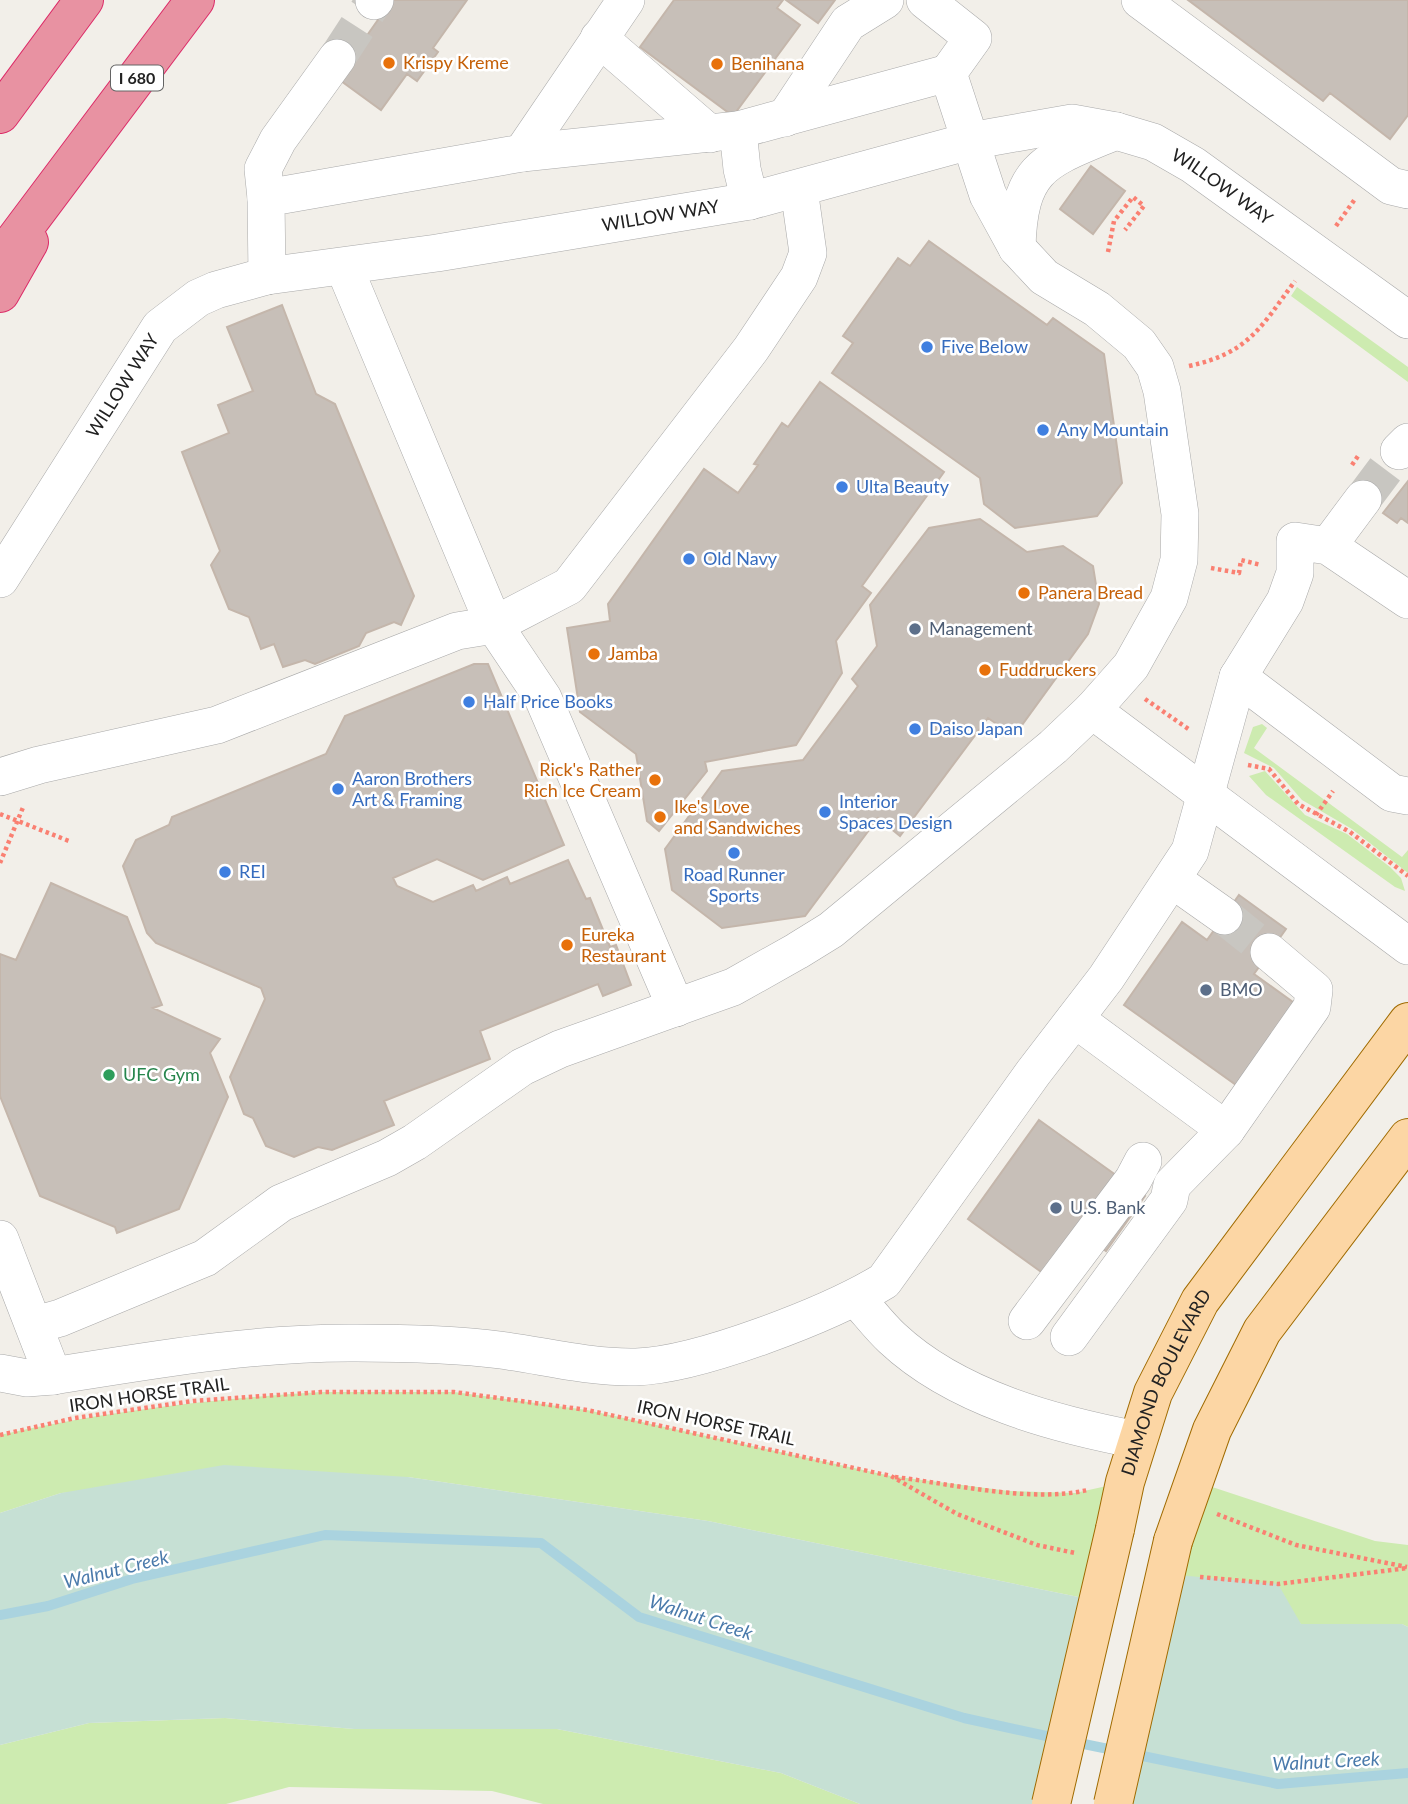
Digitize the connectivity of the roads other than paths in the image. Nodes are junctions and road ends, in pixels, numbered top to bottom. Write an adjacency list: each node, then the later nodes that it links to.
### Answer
1 (84, 0): 7 (highway)
2 (195, 0): 18 (highway, I 680)
3 (626, 0): 8 (street)
4 (885, 0): 13 (street)
5 (925, 0): 10 (street)
6 (1140, 0): 20 (street)
7 (58, 35): 11 (highway); 12 (highway)
8 (599, 38): 15 (street); 17 (street)
9 (337, 58): 21 (street)
10 (948, 73): 13 (street); 16 (street)
11 (0, 75)
12 (0, 114)
13 (785, 118): 15 (street)
14 (1116, 131): 16 (street, WILLOW WAY); 23 (street); 28 (street, WILLOW WAY)
15 (724, 132): 17 (street); 22 (street)
16 (970, 141): 19 (street, WILLOW WAY); 23 (street)
17 (522, 153): 21 (street)
18 (79, 155): 24 (highway, I 680); 27 (highway)
19 (799, 188): 22 (street, WILLOW WAY); 33 (street)
20 (1408, 190)
21 (265, 198): 26 (street)
22 (750, 201): 25 (street, WILLOW WAY)
23 (1017, 248): 35 (street)
24 (0, 260)
25 (344, 267): 26 (street, WILLOW WAY); 33 (street)
26 (267, 276): 31 (street, WILLOW WAY)
27 (0, 293)
28 (1408, 320)
29 (1363, 499): 30 (street)
30 (1328, 546): 32 (street); 34 (street)
31 (0, 579)
32 (1408, 600)
33 (494, 625): 36 (street); 43 (street)
34 (1238, 677): 37 (street); 38 (street)
35 (1104, 697): 37 (street); 43 (street)
36 (0, 777)
37 (1204, 794): 39 (street); 41 (street)
38 (1408, 796)
39 (1173, 880): 40 (street); 44 (street)
40 (1224, 916)
41 (1408, 946)
42 (1269, 952): 46 (street)
43 (676, 1008): 50 (street)
44 (1075, 1018): 46 (street); 49 (street)
45 (1408, 1022): 54 (main road, DIAMOND BOULEVARD)
46 (1226, 1129): 51 (street)
47 (1408, 1138): 56 (main road, bridge)
48 (0, 1239): 50 (street)
49 (856, 1298): 53 (street); 54 (street)
50 (35, 1325): 53 (street)
51 (1047, 1329)
52 (0, 1373): 53 (street)
53 (53, 1376)
54 (1138, 1440): 55 (main road, DIAMOND BOULEVARD, bridge)
55 (1051, 1804)
56 (1113, 1804)

